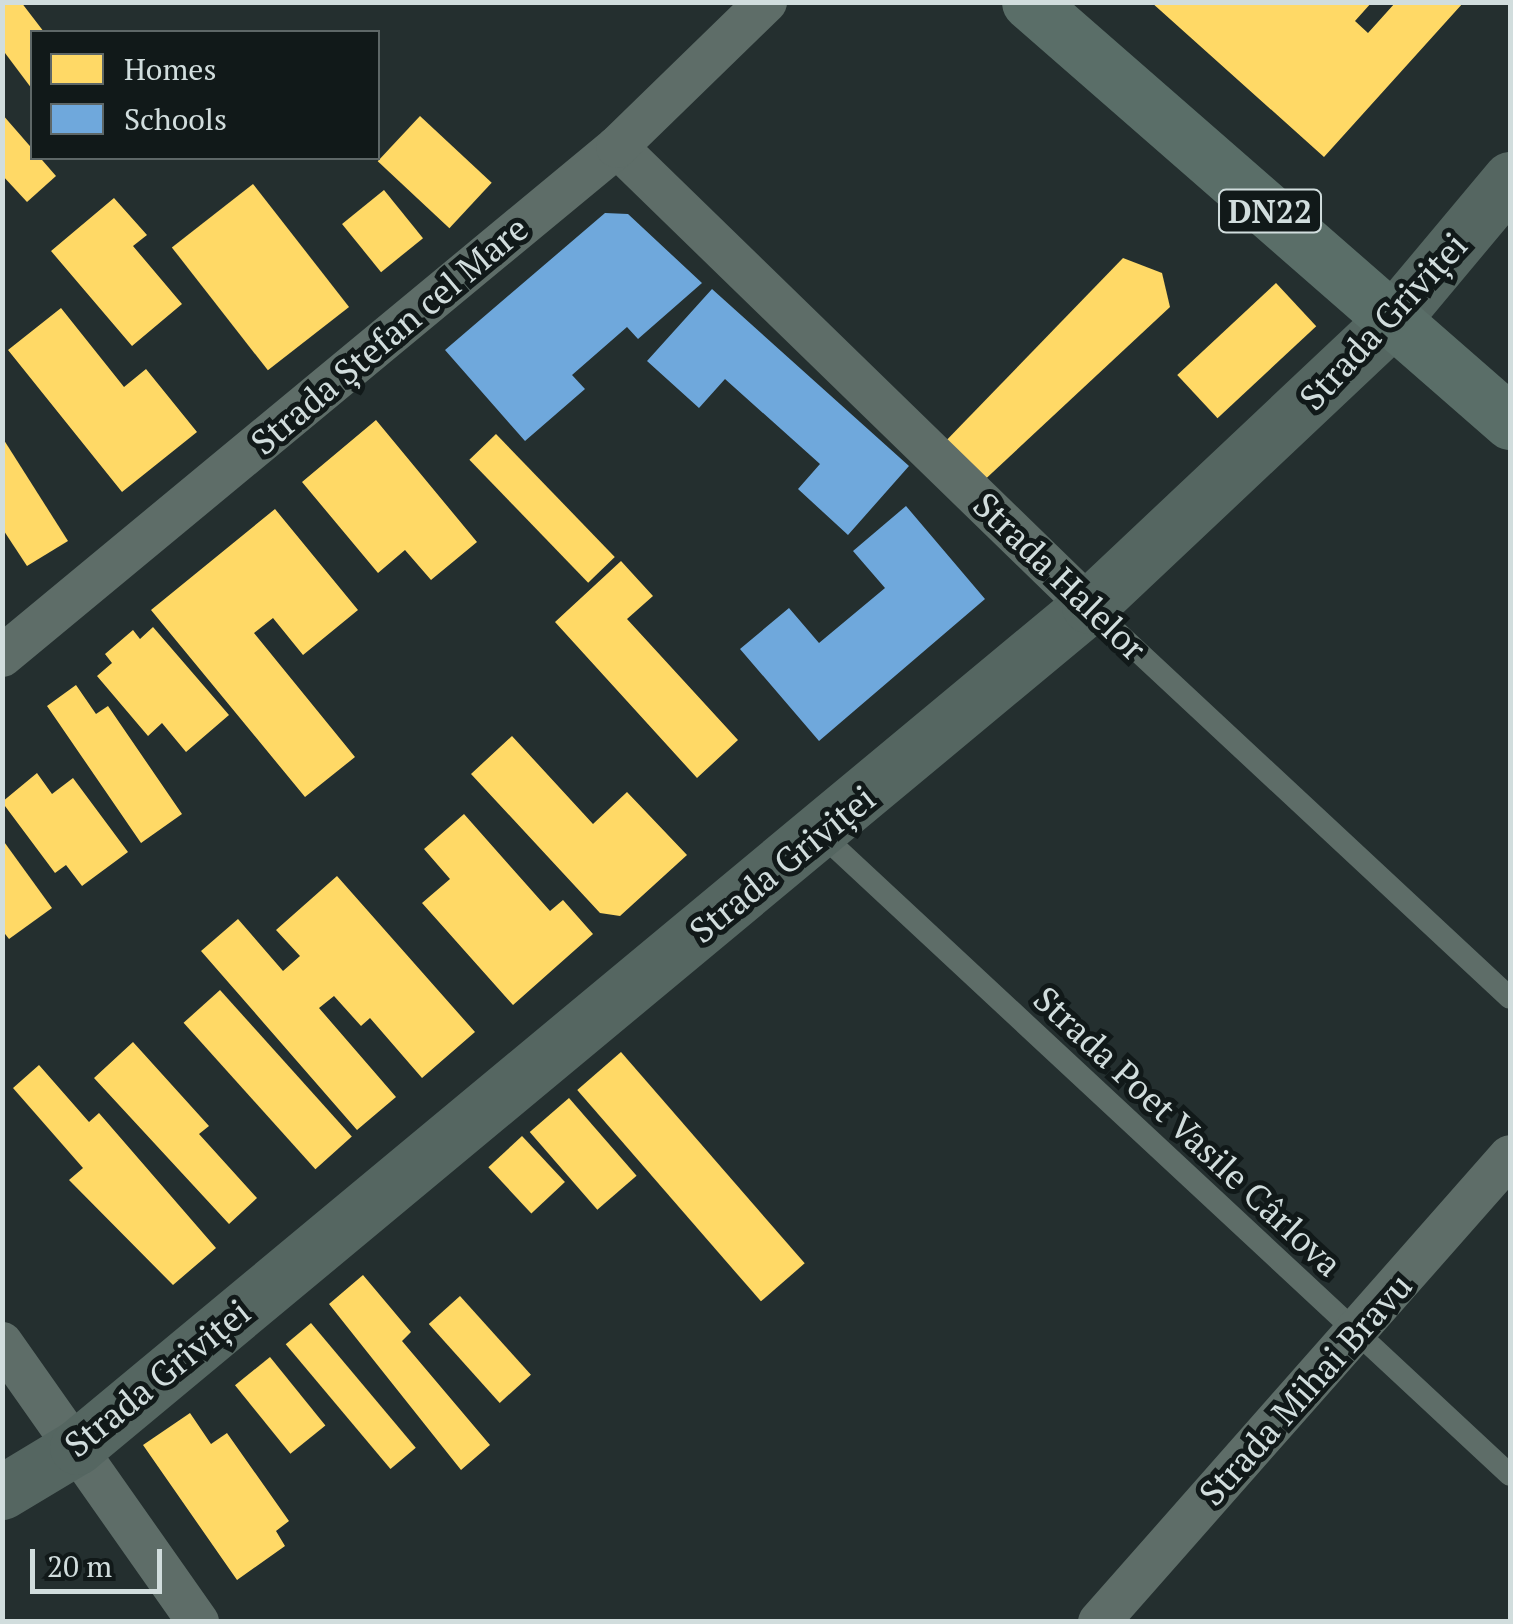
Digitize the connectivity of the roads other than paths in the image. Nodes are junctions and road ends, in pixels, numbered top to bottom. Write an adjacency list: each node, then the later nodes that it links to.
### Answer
1 (766, 2): 3 (street, Strada Ștefan cel Mare)
2 (1029, 2): 5 (main road, DN22)
3 (617, 146): 7 (street, Strada Halelor); 8 (street, Strada Ștefan cel Mare)
4 (1510, 178): 5 (main road, Strada Griviței)
5 (1392, 320): 6 (main road, DN22); 7 (main road, Strada Griviței)
6 (1510, 422)
7 (1089, 606): 9 (main road, Strada Griviței); 10 (lane, Strada Halelor)
8 (2, 656)
9 (821, 834): 12 (lane, Strada Poet Vasile Cârlova); 14 (main road, Strada Griviței)
10 (1510, 998)
11 (1510, 1156): 12 (street, Strada Mihai Bravu)
12 (1354, 1335): 15 (lane, Strada Poet Vasile Cârlova); 18 (street, Strada Mihai Bravu)
13 (2, 1342): 14 (street)
14 (77, 1447): 16 (main road, Strada Griviței); 17 (street)
15 (1510, 1475)
16 (2, 1492)
17 (198, 1622)
18 (1099, 1622)

